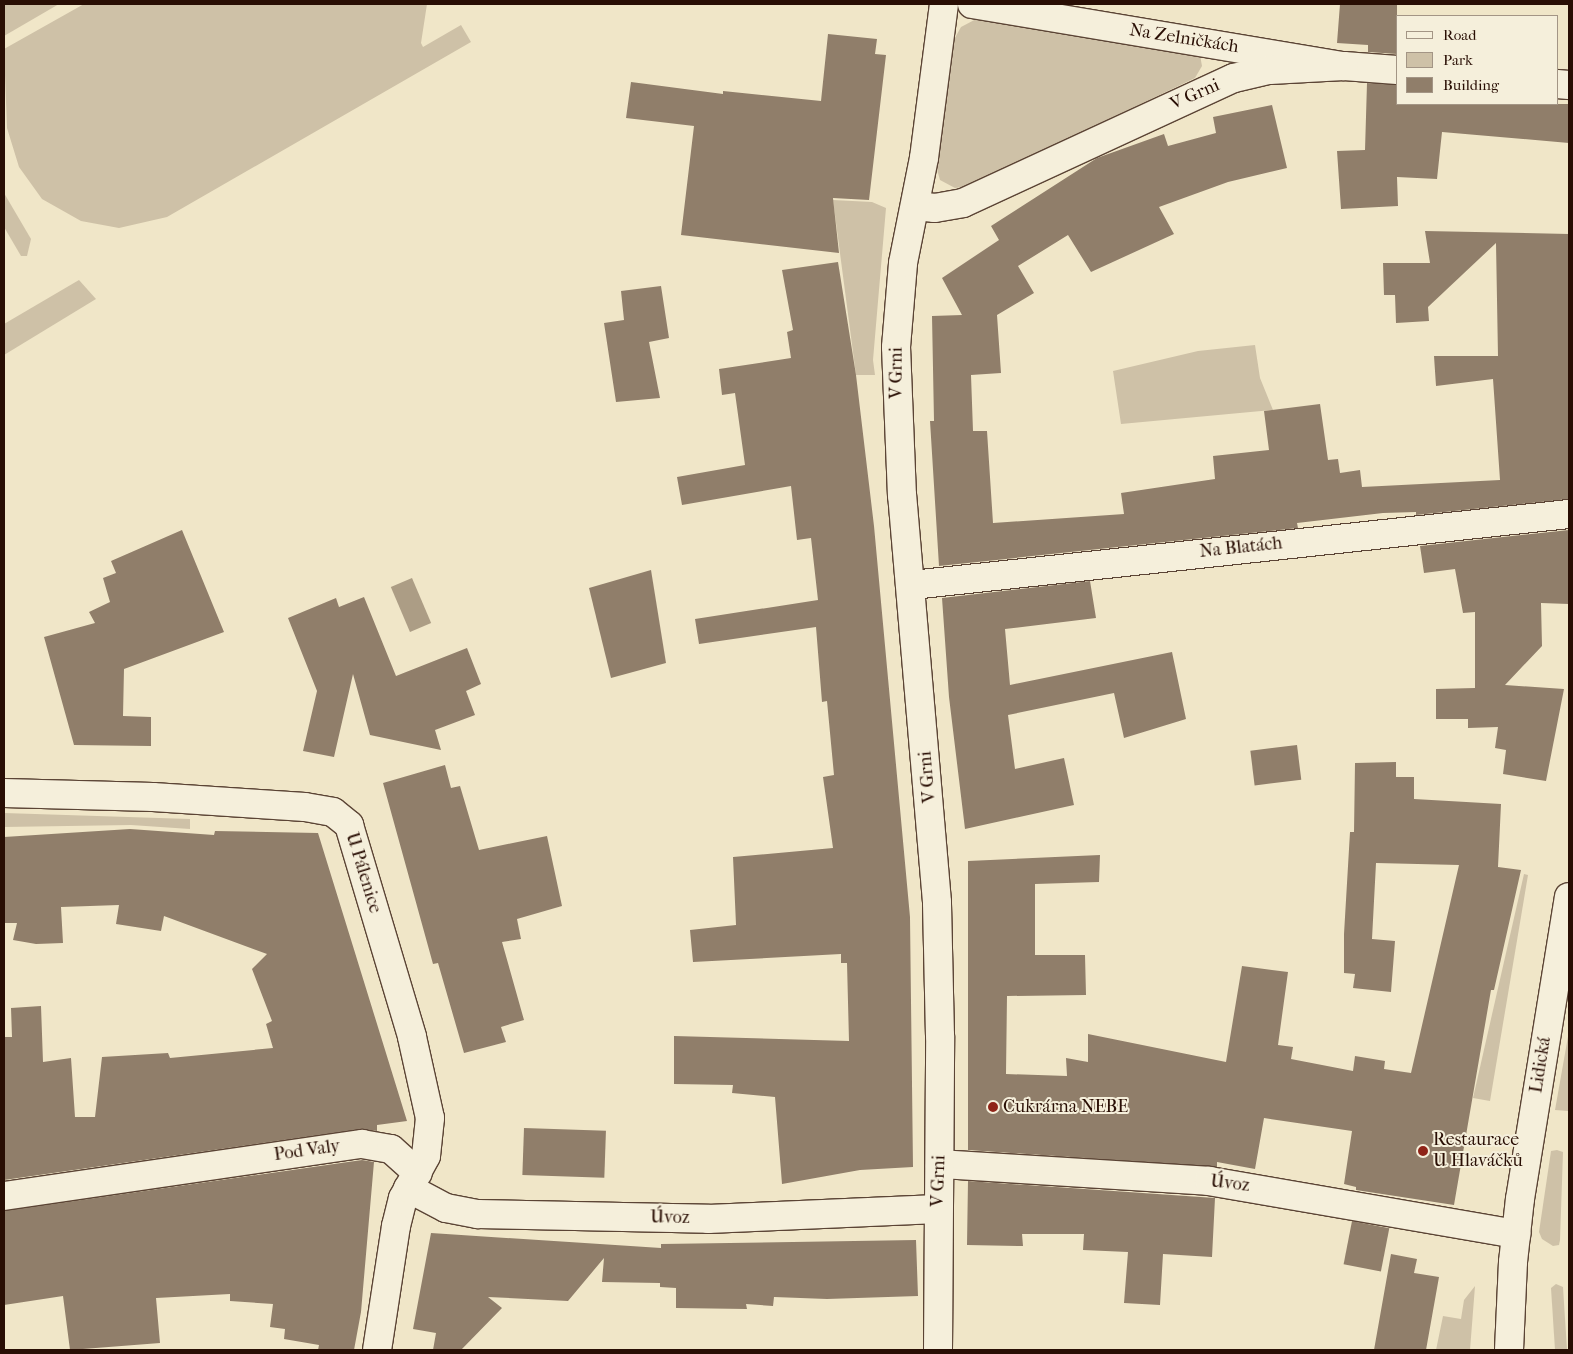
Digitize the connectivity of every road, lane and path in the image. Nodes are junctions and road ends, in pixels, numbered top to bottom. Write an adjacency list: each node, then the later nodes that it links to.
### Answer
1 (944, 4): 5 (street, V Grni)
2 (972, 4): 3 (street, Na Zelničkách)
3 (1344, 66): 4 (street, Na Zelničkách); 5 (street, V Grni)
4 (1396, 70)
5 (916, 206): 7 (street, V Grni)
6 (1569, 514): 7 (street, Na Blatách)
7 (912, 585): 10 (street, V Grni)
8 (4, 793): 11 (street, U Pálenice)
9 (1569, 897): 14 (street, Lidická)
10 (940, 1164): 13 (street, V Grni); 14 (street, Úvoz)
11 (413, 1180): 12 (street, Pod Valy); 13 (street, Úvoz); 15 (street)
12 (4, 1196)
13 (938, 1208): 16 (street, V Grni)
14 (1516, 1234): 17 (street, Lidická)
15 (377, 1350)
16 (938, 1350)
17 (1510, 1350)

